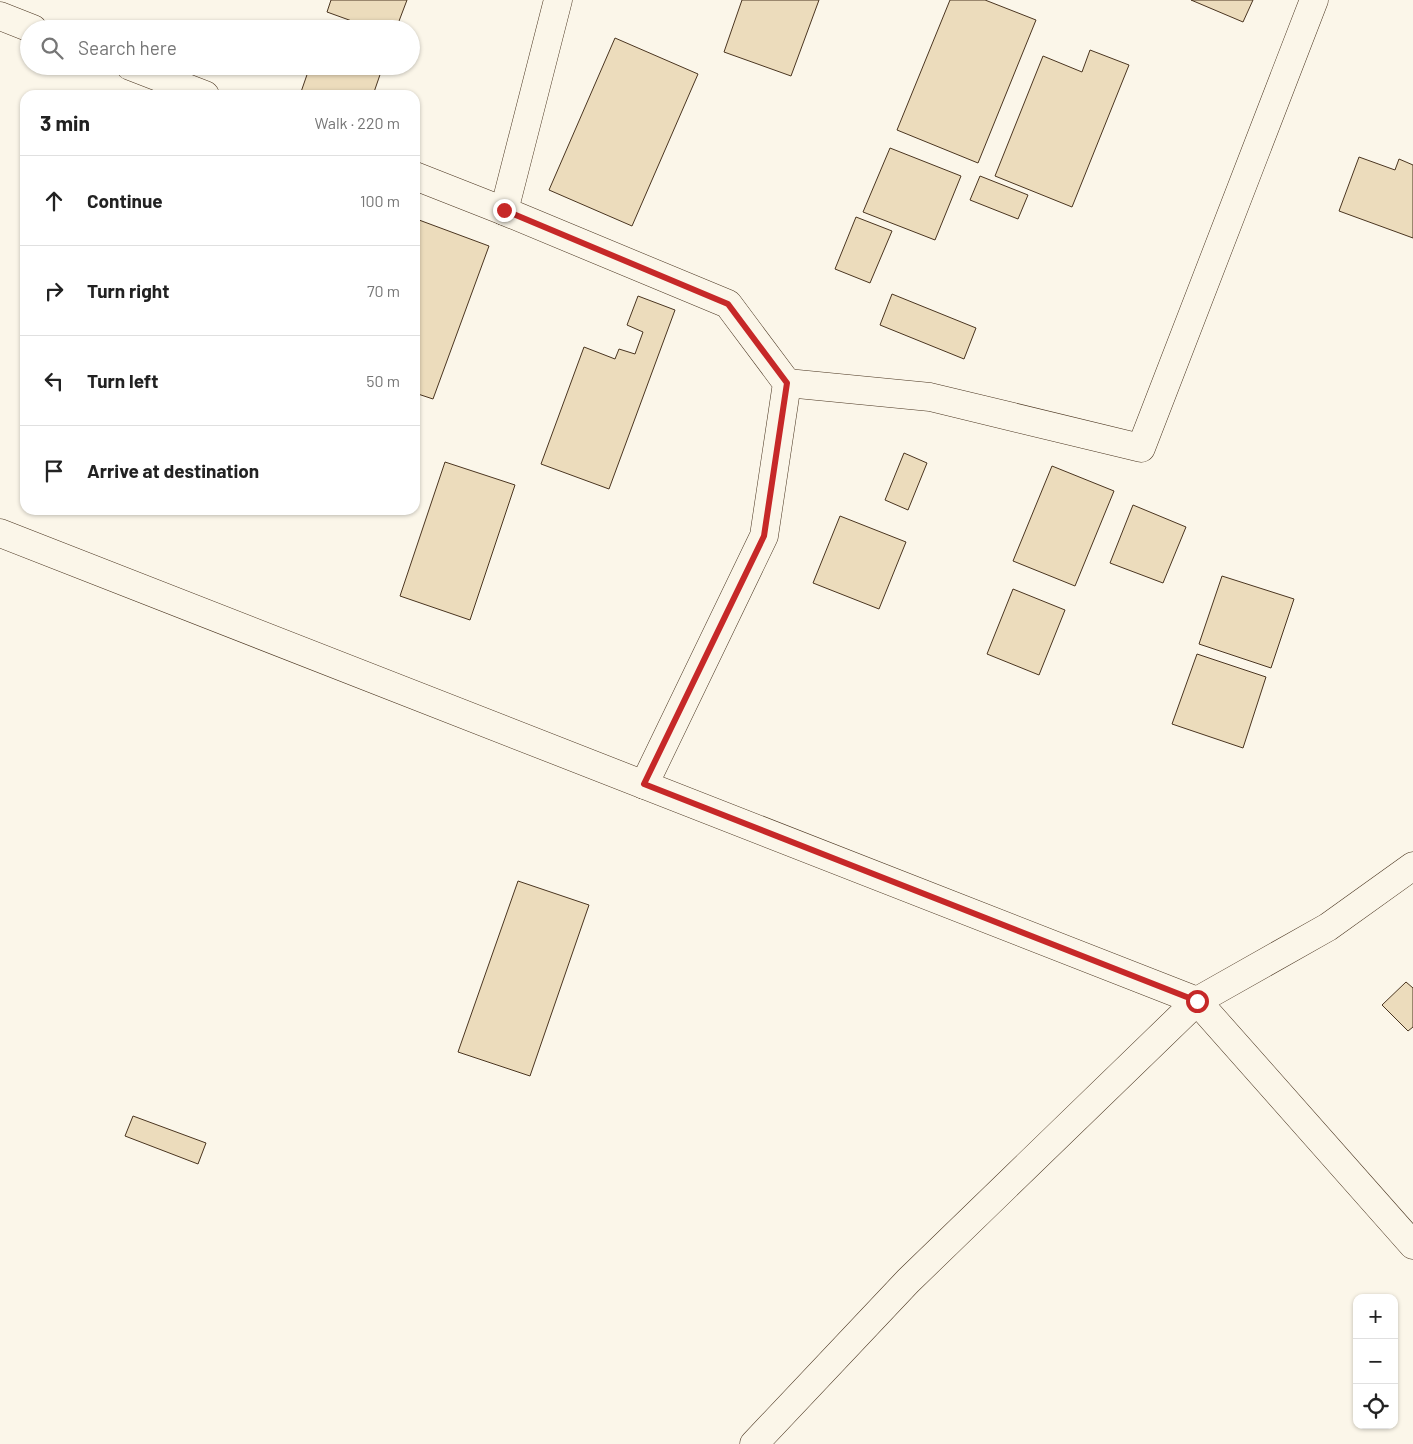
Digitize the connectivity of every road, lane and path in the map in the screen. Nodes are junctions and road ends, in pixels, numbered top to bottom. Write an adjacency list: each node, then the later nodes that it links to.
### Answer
1 (558, 0): 8 (street)
2 (1314, 0): 9 (street)
3 (0, 16): 4 (street)
4 (20, 24)
5 (153, 75): 6 (street)
6 (192, 90)
7 (420, 178): 8 (street)
8 (504, 210): 9 (street)
9 (787, 383): 11 (street)
10 (0, 533): 11 (street)
11 (644, 784): 13 (street)
12 (1413, 866): 13 (street)
13 (1197, 1001): 14 (street); 15 (street)
14 (1413, 1245)
15 (754, 1444)

